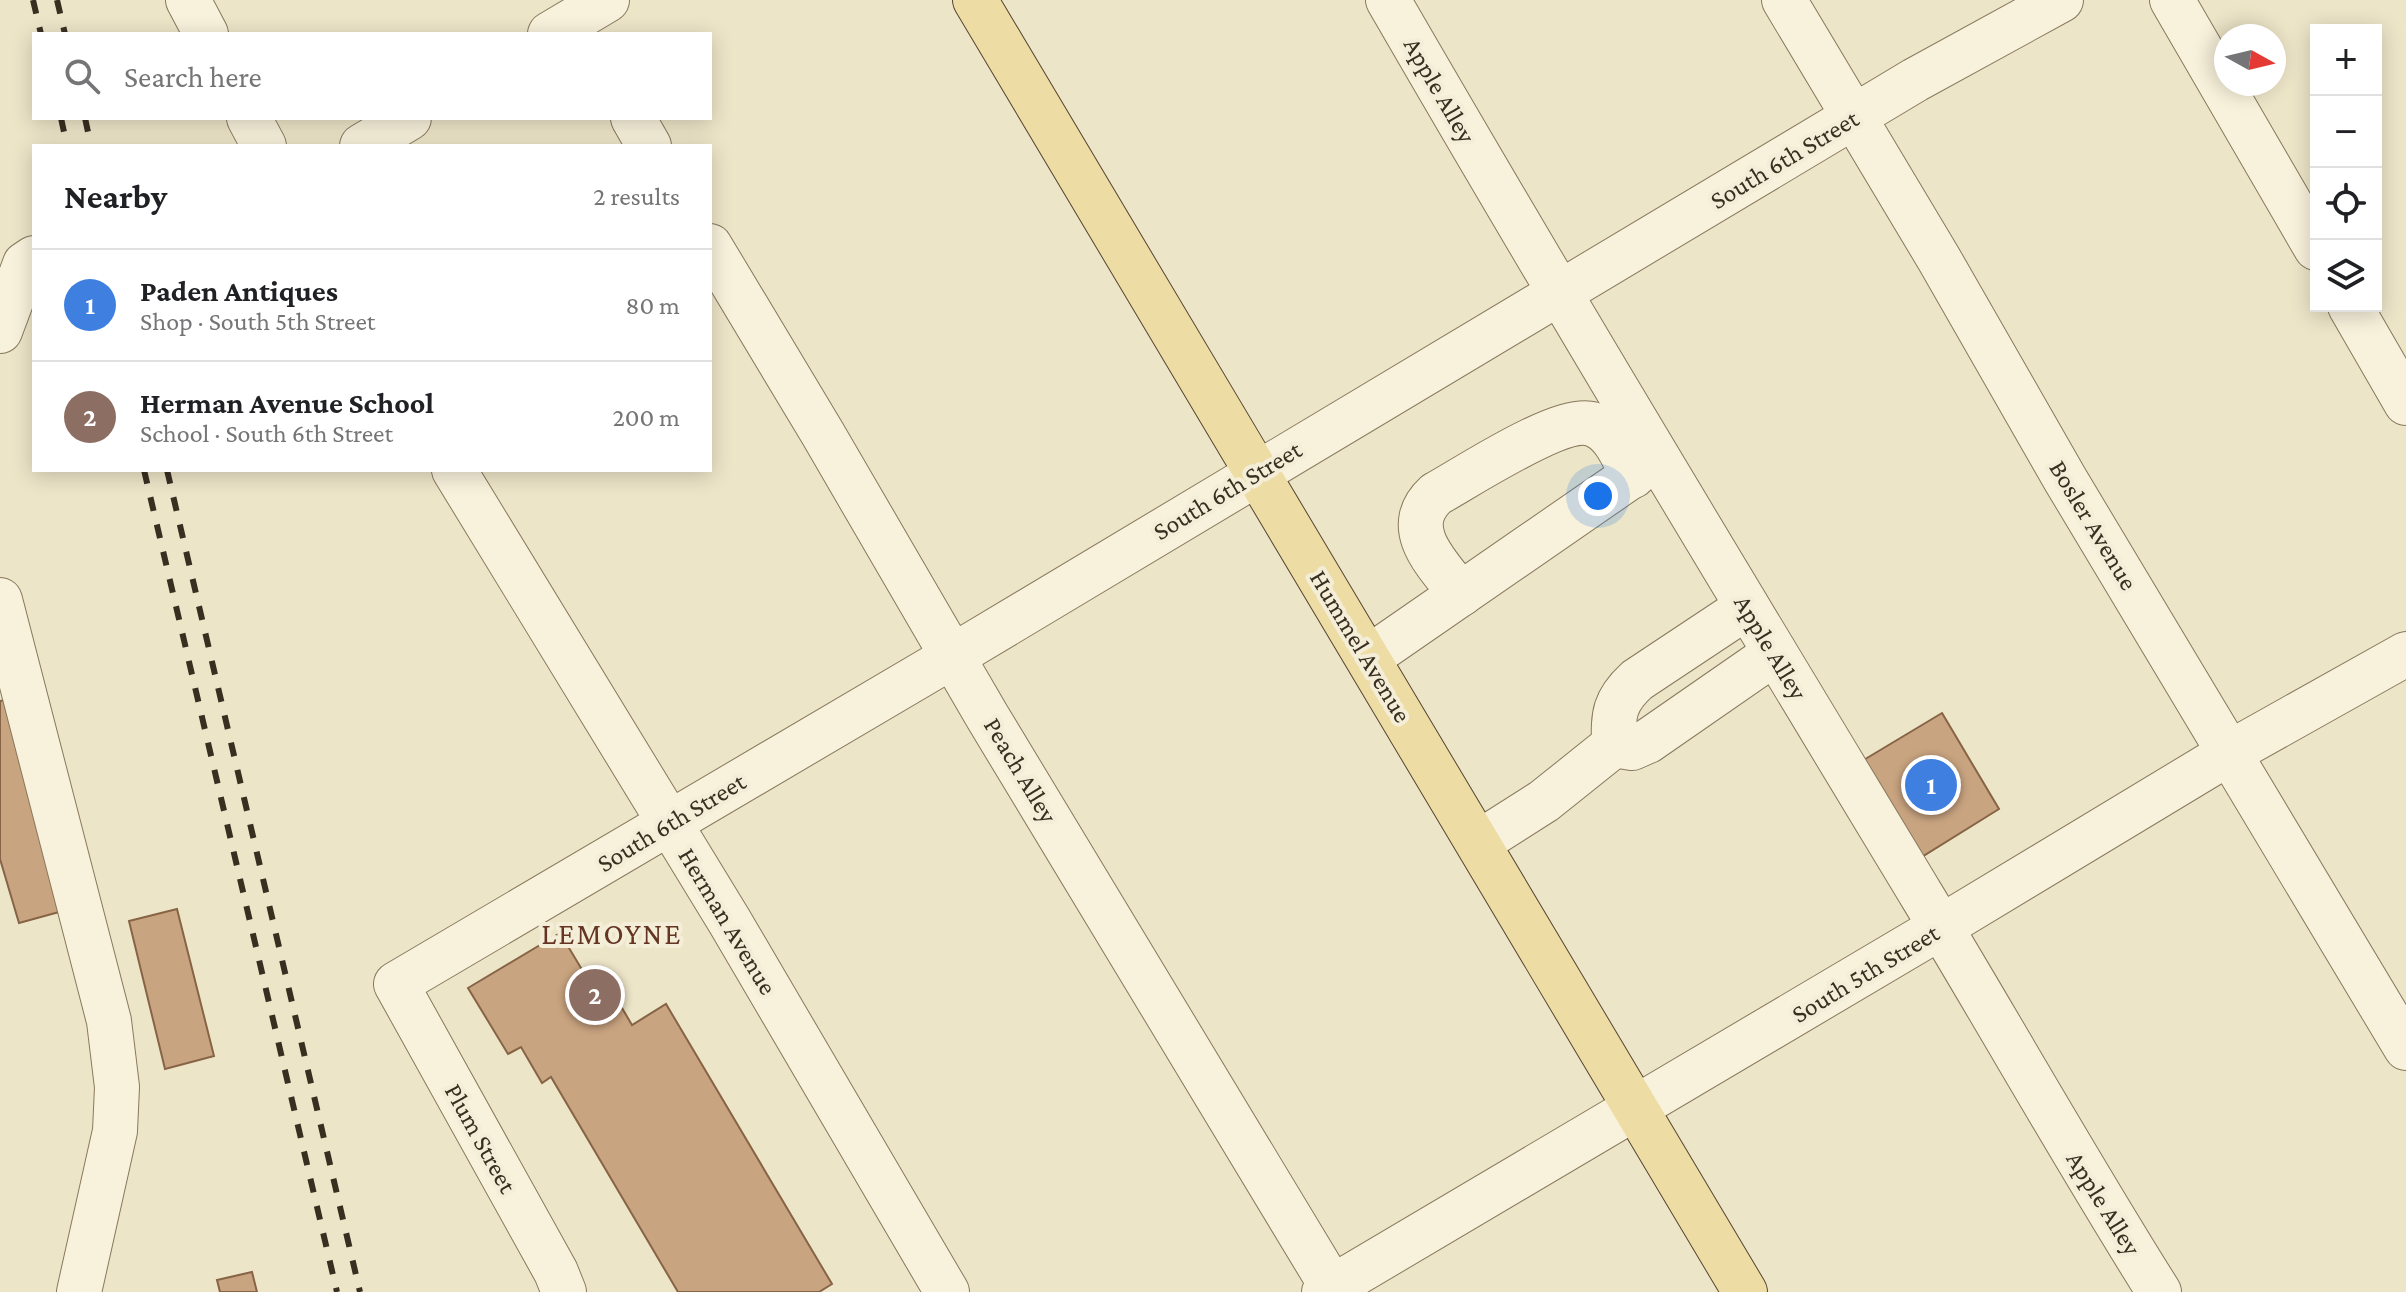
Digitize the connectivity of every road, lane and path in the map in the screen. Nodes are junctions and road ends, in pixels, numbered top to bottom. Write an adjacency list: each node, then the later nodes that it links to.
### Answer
1 (188, 0): 7 (street)
2 (975, 0): 24 (main road, Hummel Avenue)
3 (1388, 0): 18 (street, Apple Alley)
4 (1784, 0): 8 (street, Bosler Avenue)
5 (2061, 0): 8 (street, South 6th Street)
6 (2172, 0): 15 (street)
7 (205, 32)
8 (1854, 117): 18 (street, South 6th Street); 33 (street, Bosler Avenue)
9 (250, 120): 12 (street)
10 (406, 120): 13 (street)
11 (634, 120): 14 (street)
12 (263, 144)
13 (365, 144)
14 (648, 144)
15 (2311, 240)
16 (712, 249): 30 (street, Peach Alley)
17 (32, 259): 19 (street)
18 (1558, 294): 22 (street, Apple Alley); 24 (street, South 6th Street)
19 (4, 304)
20 (2353, 312): 21 (street)
21 (2406, 403)
22 (1645, 467): 25 (street); 25 (street); 27 (street, Apple Alley)
23 (455, 472): 34 (street, Herman Avenue)
24 (1258, 472): 30 (street, South 6th Street); 31 (main road, Hummel Avenue)
25 (1461, 594): 31 (street)
26 (0, 600): 41 (street)
27 (1747, 607): 28 (street, Apple Alley); 32 (street)
28 (1775, 653): 32 (street); 36 (street, Apple Alley)
29 (2406, 654): 33 (street, South 5th Street)
30 (953, 656): 34 (street, South 6th Street); 40 (street, Peach Alley)
31 (1368, 658): 35 (main road, Hummel Avenue)
32 (1614, 745): 35 (street)
33 (2231, 752): 36 (street, South 5th Street); 38 (street, Bosler Avenue)
34 (669, 823): 37 (street, South 6th Street); 43 (street, Herman Avenue)
35 (1478, 843): 39 (main road, Hummel Avenue)
36 (1941, 927): 39 (street, South 5th Street); 45 (street, Apple Alley)
37 (396, 984): 42 (street, Plum Street)
38 (2406, 1048)
39 (1636, 1109): 40 (street, South 5th Street); 44 (main road, Hummel Avenue)
40 (1331, 1290)
41 (79, 1292)
42 (564, 1292)
43 (947, 1292)
44 (1745, 1292)
45 (2159, 1292)

